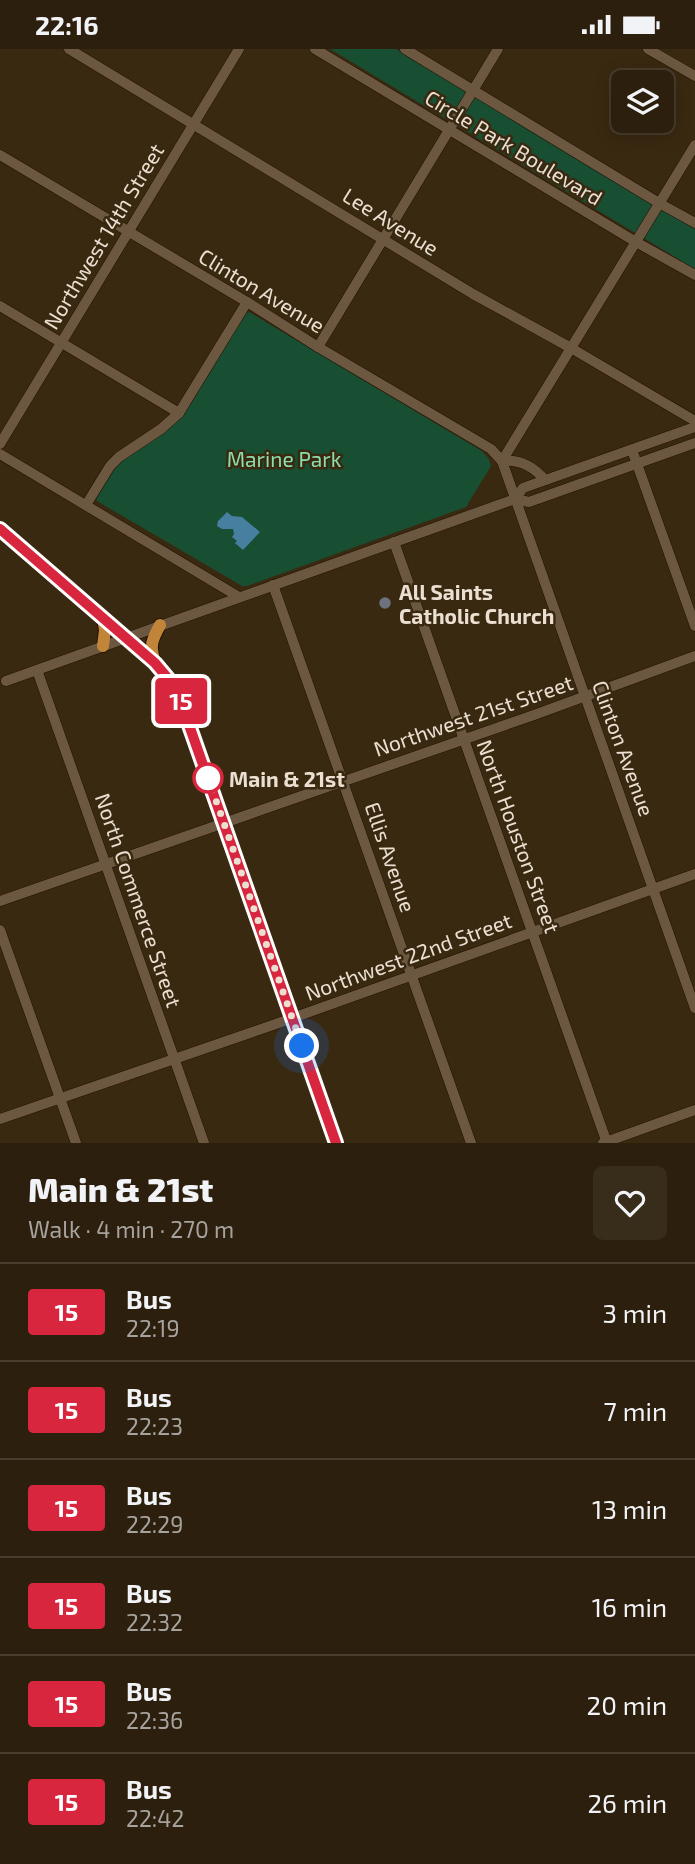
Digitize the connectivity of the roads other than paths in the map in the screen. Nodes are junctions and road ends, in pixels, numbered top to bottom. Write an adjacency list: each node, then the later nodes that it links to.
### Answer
1 (69, 49): 9 (street, Lee Avenue)
2 (239, 49): 9 (street, Northwest 14th Street)
3 (315, 49): 10 (street, Circle Park Boulevard)
4 (405, 49): 8 (street, Circle Park Boulevard)
5 (498, 49): 8 (street)
6 (648, 49): 7 (street)
7 (695, 76)
8 (473, 90): 10 (street); 13 (street, Circle Park Boulevard)
9 (194, 123): 15 (street, Northwest 14th Street); 16 (street, Lee Avenue)
10 (449, 130): 16 (street); 17 (street, Circle Park Boulevard)
11 (695, 145): 13 (street)
12 (0, 155): 15 (street, Clinton Avenue)
13 (659, 203): 14 (street, Circle Park Boulevard); 17 (street)
14 (695, 223)
15 (128, 232): 19 (street, Clinton Avenue); 21 (street, Northwest 14th Street)
16 (383, 239): 22 (street); 23 (street, Lee Avenue)
17 (636, 242): 18 (street, Circle Park Boulevard); 23 (street)
18 (695, 275)
19 (247, 302): 22 (street, Clinton Avenue); 24 (street)
20 (0, 306): 21 (street)
21 (61, 342): 24 (street); 28 (street, Northwest 14th Street)
22 (318, 347): 31 (street, Clinton Avenue)
23 (571, 348): 25 (street, Lee Avenue); 31 (street)
24 (179, 413): 35 (street)
25 (695, 421)
26 (695, 427): 29 (street)
27 (695, 443): 32 (street)
28 (0, 444)
29 (632, 450): 32 (street); 33 (street)
30 (0, 454): 35 (street)
31 (502, 461): 33 (street, Clinton Avenue); 34 (street, Clinton Avenue)
32 (637, 463): 34 (street); 42 (street)
33 (545, 480): 34 (street)
34 (515, 499): 37 (street); 49 (street, Clinton Avenue)
35 (86, 505): 39 (street)
36 (0, 529): 40 (main road)
37 (394, 542): 38 (street); 50 (street, North Houston Street)
38 (273, 585): 39 (street); 51 (street, Ellis Avenue)
39 (239, 597): 41 (street)
40 (103, 618): 43 (main road); 44 (main road)
41 (160, 625): 43 (street); 46 (main road)
42 (695, 626)
43 (127, 637): 44 (street); 46 (main road)
44 (103, 646): 47 (street)
45 (695, 656): 49 (street, Northwest 21st Street)
46 (155, 663): 52 (main road)
47 (37, 670): 48 (street); 53 (street, North Commerce Street)
48 (6, 681)
49 (584, 696): 50 (street, Northwest 21st Street); 55 (street, Clinton Avenue)
50 (464, 739): 51 (street, Northwest 21st Street); 58 (street, North Houston Street)
51 (343, 781): 52 (street, Northwest 21st Street); 59 (street, Ellis Avenue)
52 (224, 822): 53 (street, Northwest 21st Street); 61 (main road)
53 (106, 864): 56 (street, Northwest 21st Street); 62 (street, North Commerce Street)
54 (695, 874): 55 (street, Northwest 22nd Street)
55 (654, 889): 58 (street, Northwest 22nd Street); 60 (street, Clinton Avenue)
56 (0, 901)
57 (0, 930): 63 (street)
58 (533, 931): 59 (street, Northwest 22nd Street); 66 (street, North Houston Street)
59 (412, 975): 61 (street, Northwest 22nd Street); 70 (street, Ellis Avenue)
60 (695, 1008)
61 (292, 1018): 62 (street, Northwest 22nd Street); 69 (main road)
62 (174, 1059): 63 (street, Northwest 22nd Street); 68 (street, North Commerce Street)
63 (61, 1098): 65 (street, Northwest 22nd Street); 67 (street)
64 (695, 1110): 66 (street)
65 (0, 1119)
66 (605, 1142)
67 (76, 1143)
68 (204, 1143)
69 (336, 1143)
70 (471, 1143)

